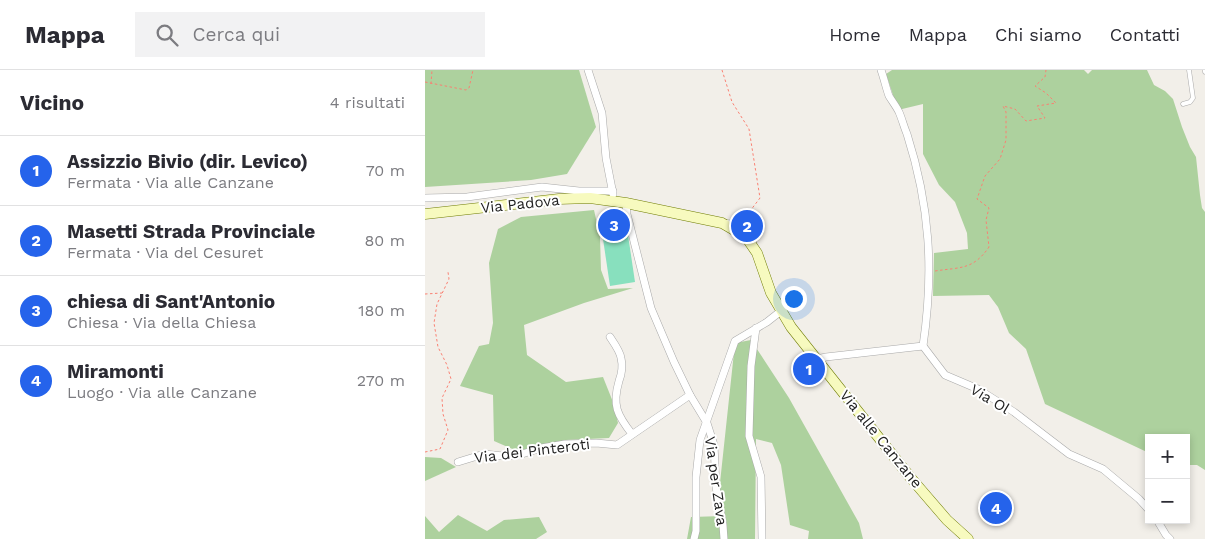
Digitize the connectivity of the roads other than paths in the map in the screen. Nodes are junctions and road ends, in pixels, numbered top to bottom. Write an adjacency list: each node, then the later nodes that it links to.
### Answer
1 (588, 70): 5 (street)
2 (881, 70): 14 (street)
3 (1189, 70): 4 (lane)
4 (1183, 104)
5 (614, 196): 6 (street); 7 (main road, Via Padova); 8 (main road, Via Padova)
6 (425, 198)
7 (626, 203): 9 (main road, Via Padova); 16 (street, Via per Zava)
8 (425, 214)
9 (722, 223): 10 (main road, Via Padova); 10 (lane)
10 (757, 253): 11 (main road, Via alle Canzane)
11 (781, 311): 12 (street); 15 (main road, Via alle Canzane)
12 (757, 328): 17 (street); 24 (street)
13 (610, 337): 18 (street)
14 (923, 346): 15 (street); 20 (street, Via Ol)
15 (817, 359): 25 (main road, Via alle Canzane)
16 (690, 395): 17 (street, Via per Zava); 18 (street, Via dei Pinteroti)
17 (707, 423): 22 (street); 23 (street, Via per Zava)
18 (633, 434): 19 (street, Via dei Pinteroti)
19 (458, 462)
20 (1145, 506)
21 (1159, 524): 26 (street)
22 (694, 539)
23 (724, 539)
24 (762, 539)
25 (968, 539)
26 (1170, 539)

